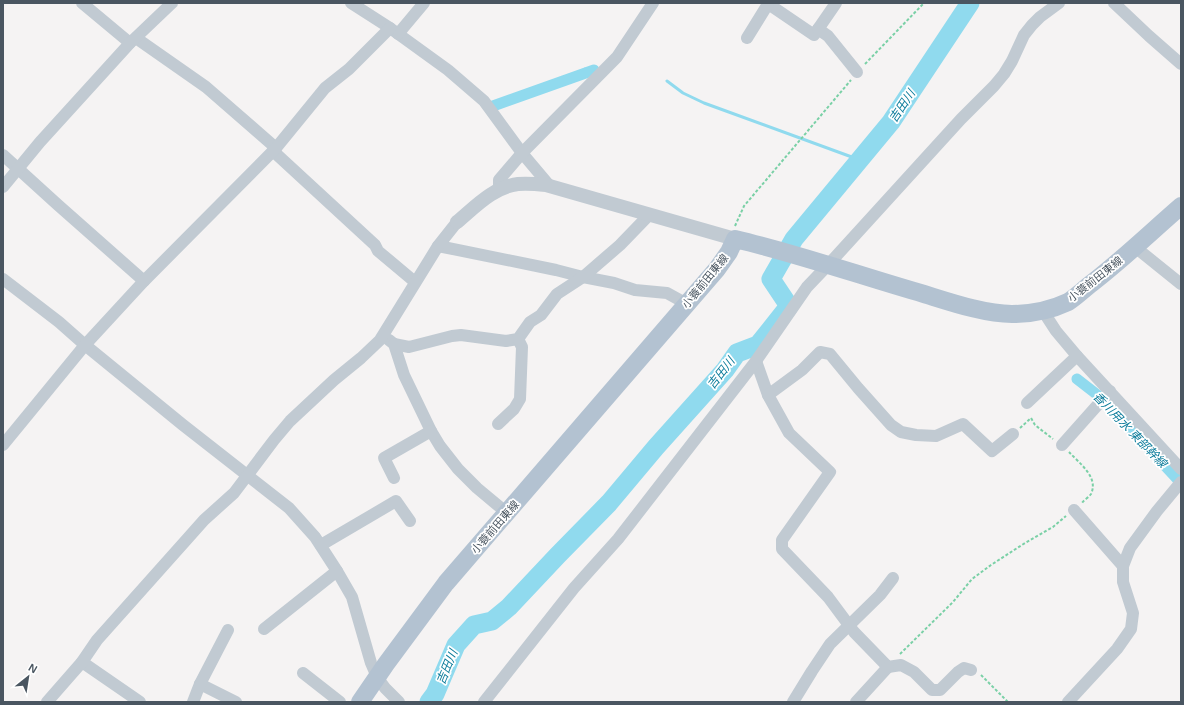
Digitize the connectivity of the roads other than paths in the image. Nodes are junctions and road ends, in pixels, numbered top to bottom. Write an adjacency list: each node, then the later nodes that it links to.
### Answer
1 (82, 3): 13 (street)
2 (172, 3): 13 (street)
3 (351, 3): 11 (street)
4 (424, 3): 11 (street)
5 (653, 3): 17 (street)
6 (768, 3): 10 (street); 12 (street)
7 (836, 3): 10 (street)
8 (1059, 3): 29 (street)
9 (1114, 3): 14 (street)
10 (818, 29): 15 (street)
11 (394, 31): 16 (street); 17 (street)
12 (747, 38)
13 (133, 40): 16 (street); 19 (street)
14 (1181, 64)
15 (857, 72)
16 (275, 150): 32 (street); 33 (street)
17 (522, 153): 20 (street); 22 (street)
18 (3, 155): 19 (street)
19 (18, 168): 21 (street); 32 (street)
20 (549, 186): 22 (street); 24 (street)
21 (3, 187)
22 (499, 190): 25 (street)
23 (1181, 206): 28 (main road, 小蓑前田東線)
24 (649, 215): 26 (street); 30 (street)
25 (457, 222): 27 (street)
26 (732, 239): 29 (main road, 小蓑前田東線); 35 (main road, 小蓑前田東線)
27 (438, 246): 30 (street); 33 (street)
28 (1134, 247): 34 (street); 36 (main road, 小蓑前田東線)
29 (822, 263): 36 (main road, 小蓑前田東線); 42 (street)
30 (583, 277): 35 (street); 38 (street)
31 (3, 279): 40 (street)
32 (144, 280): 40 (street)
33 (415, 282): 37 (street)
34 (1181, 284)
35 (687, 304): 56 (main road, 小蓑前田東線)
36 (1044, 311): 41 (street)
37 (383, 336): 39 (street); 52 (street)
38 (518, 340): 39 (street); 46 (street)
39 (394, 344): 47 (street)
40 (85, 345): 49 (street); 52 (street)
41 (1077, 356): 44 (street); 45 (street)
42 (756, 361): 43 (street); 78 (street)
43 (768, 395): 48 (street); 62 (street)
44 (1105, 397): 50 (street); 51 (street)
45 (1027, 403)
46 (498, 424)
47 (431, 431): 53 (street); 56 (street)
48 (1012, 434)
49 (3, 445)
50 (1062, 445)
51 (1181, 469)
52 (247, 475): 58 (street); 65 (street)
53 (394, 478)
54 (1180, 484): 59 (street)
55 (1074, 510): 59 (street)
56 (507, 513): 69 (main road, 小蓑前田東線)
57 (410, 521): 58 (street)
58 (321, 545): 60 (street)
59 (1123, 566): 81 (street)
60 (337, 571): 63 (street); 69 (street)
61 (893, 578): 62 (street)
62 (849, 625): 66 (street); 79 (street)
63 (264, 629)
64 (228, 630): 70 (street)
65 (82, 662): 72 (street); 73 (street)
66 (888, 667): 67 (street); 80 (street)
67 (971, 670)
68 (303, 672): 76 (street)
69 (377, 677): 71 (street); 77 (main road, 小蓑前田東線)
70 (200, 684): 74 (street); 75 (street)
71 (398, 701)
72 (47, 702)
73 (140, 702)
74 (193, 702)
75 (236, 702)
76 (340, 702)
77 (360, 702)
78 (484, 702)
79 (793, 702)
80 (856, 702)
81 (1068, 702)

